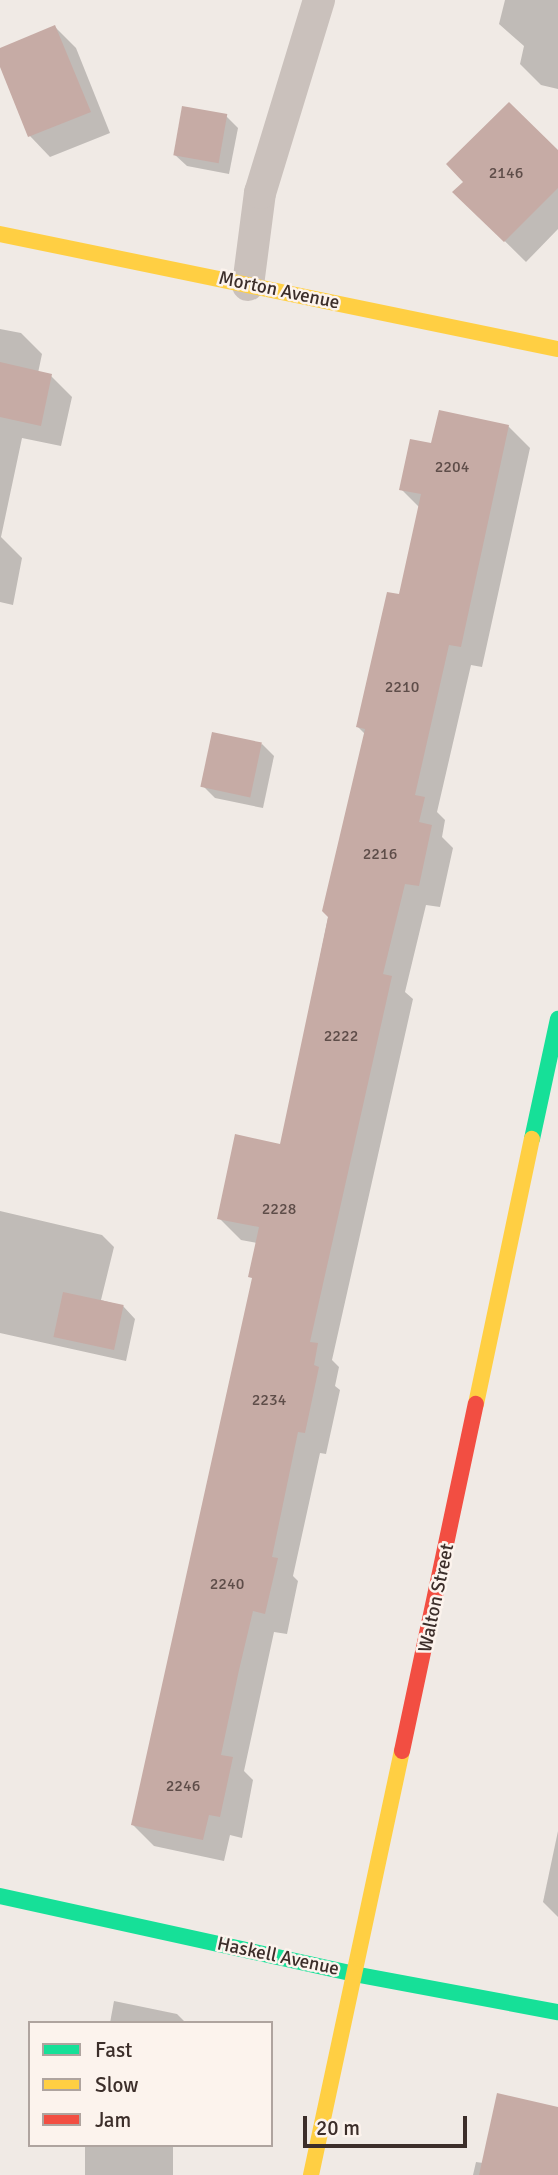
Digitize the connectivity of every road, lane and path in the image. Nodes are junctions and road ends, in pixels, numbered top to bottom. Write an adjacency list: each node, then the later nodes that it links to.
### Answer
1 (319, 0): 3 (lane)
2 (0, 234): 3 (street, Morton Avenue)
3 (248, 285): 4 (street, Morton Avenue)
4 (558, 349)
5 (558, 1019): 7 (street, Walton Street)
6 (0, 1896): 7 (street, Haskell Avenue)
7 (354, 1974): 8 (street, Haskell Avenue); 9 (street, Walton Street)
8 (558, 2012)
9 (312, 2175)

